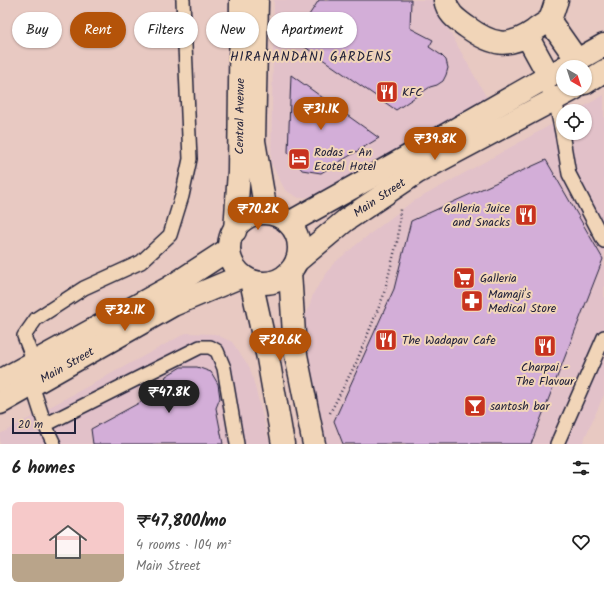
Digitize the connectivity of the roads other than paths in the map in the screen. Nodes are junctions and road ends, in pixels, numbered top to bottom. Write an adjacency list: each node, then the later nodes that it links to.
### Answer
1 (183, 0): 26 (lane)
2 (241, 0): 17 (street, Central Avenue)
3 (257, 0): 17 (street, Central Avenue)
4 (445, 0): 6 (street)
5 (553, 10): 6 (street); 8 (street)
6 (526, 36): 10 (street)
7 (604, 45): 9 (street, Main Street)
8 (558, 60)
9 (577, 60)
10 (556, 67)
11 (604, 71): 13 (street)
12 (556, 72): 18 (street, Main Street)
13 (592, 79)
14 (556, 92): 16 (lane)
15 (562, 96): 16 (street, Main Street)
16 (555, 100): 18 (street, Main Street); 22 (lane)
17 (247, 112): 19 (street, Central Avenue); 21 (street, Central Avenue)
18 (400, 173): 20 (street, Main Street); 23 (street, Main Street)
19 (266, 212): 20 (street); 21 (street)
20 (289, 223): 23 (street)
21 (232, 240): 24 (street); 26 (street, Main Street)
22 (604, 241)
23 (293, 267): 24 (street); 31 (street)
24 (246, 279): 28 (street, Main Street); 32 (street)
25 (604, 337): 35 (lane)
26 (34, 362): 27 (street, Main Street)
27 (0, 381)
28 (32, 384): 29 (street, Main Street); 30 (lane)
29 (0, 402)
30 (45, 425): 33 (lane); 34 (lane)
31 (312, 438): 32 (street)
32 (282, 441)
33 (54, 444)
34 (237, 444)
35 (557, 444)

